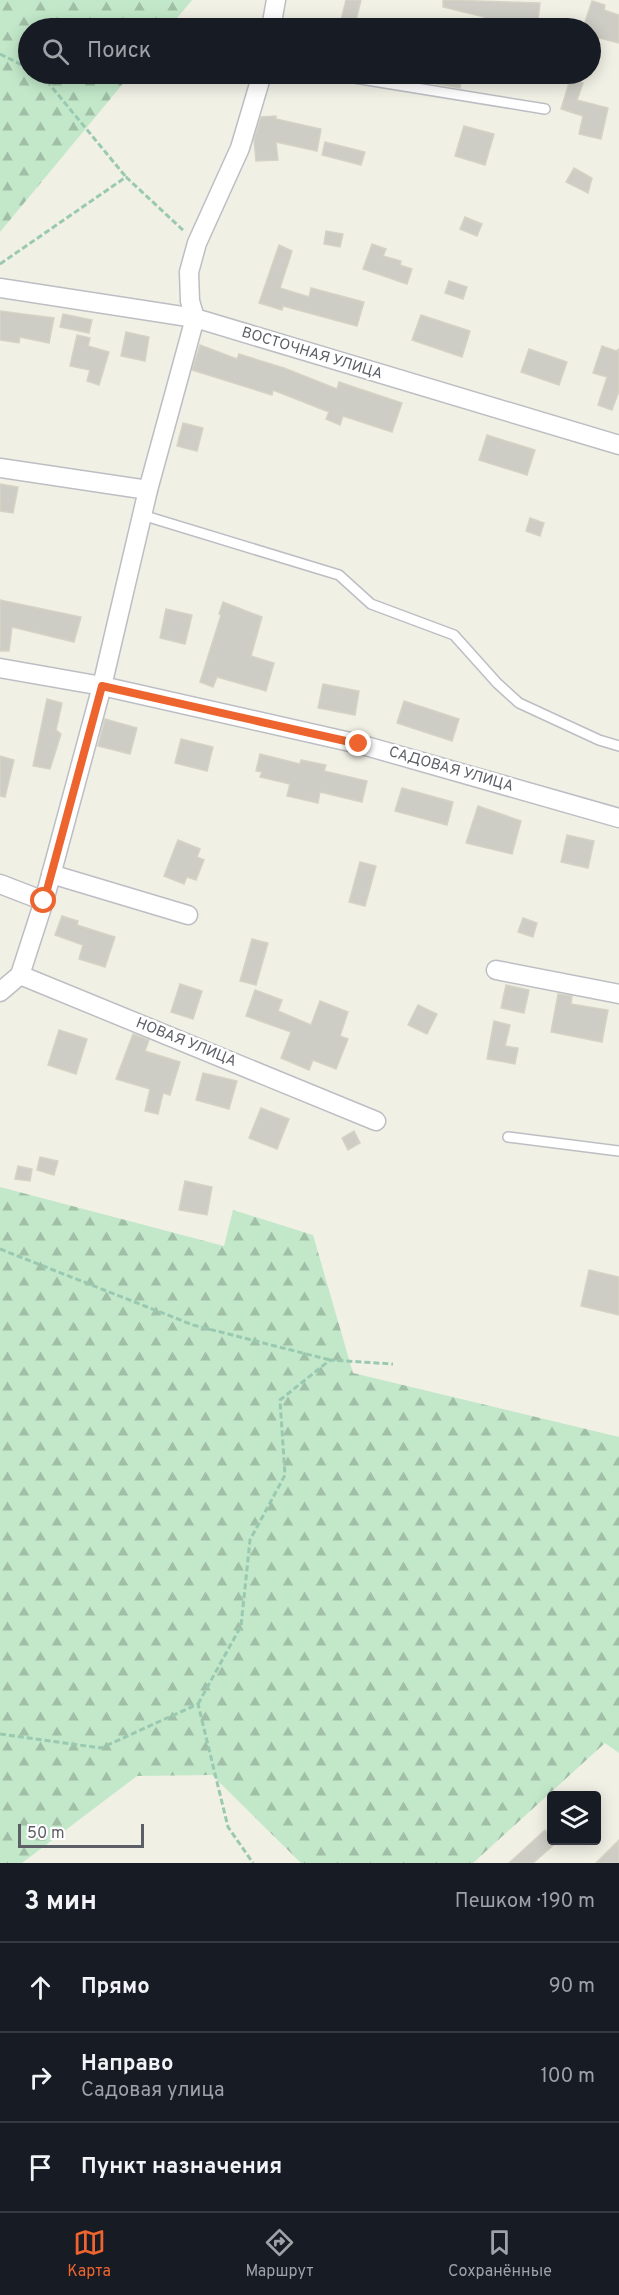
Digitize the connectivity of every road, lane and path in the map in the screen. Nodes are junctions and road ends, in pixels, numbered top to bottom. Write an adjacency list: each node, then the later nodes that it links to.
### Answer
1 (276, 0): 2 (street)
2 (273, 18)
3 (0, 54): 4 (path)
4 (18, 63)
5 (48, 84): 9 (path)
6 (259, 84): 10 (street)
7 (391, 84): 8 (lane)
8 (545, 109)
9 (126, 177): 10 (path); 11 (path)
10 (197, 243): 13 (street)
11 (0, 264)
12 (0, 288): 13 (street, ВОСТОЧНАЯ УЛИЦА)
13 (195, 318): 14 (street, ВОСТОЧНАЯ УЛИЦА); 16 (street)
14 (619, 445)
15 (0, 468): 16 (street)
16 (148, 490): 17 (street)
17 (142, 515): 19 (street); 20 (lane)
18 (0, 668): 19 (street, САДОВАЯ УЛИЦА)
19 (102, 686): 21 (street, САДОВАЯ УЛИЦА); 22 (street)
20 (619, 746)
21 (619, 818)
22 (51, 874): 24 (street); 25 (street)
23 (0, 884): 24 (street)
24 (44, 901): 27 (street)
25 (188, 915)
26 (496, 970): 29 (street)
27 (20, 975): 28 (street); 30 (street, НОВАЯ УЛИЦА)
28 (0, 992)
29 (619, 994)
30 (376, 1121)
31 (508, 1137): 32 (lane)
32 (619, 1151)
33 (0, 1249): 34 (path)
34 (330, 1360): 35 (path); 36 (path)
35 (393, 1364)
36 (198, 1704): 37 (path); 38 (path)
37 (0, 1734)
38 (253, 1863)

